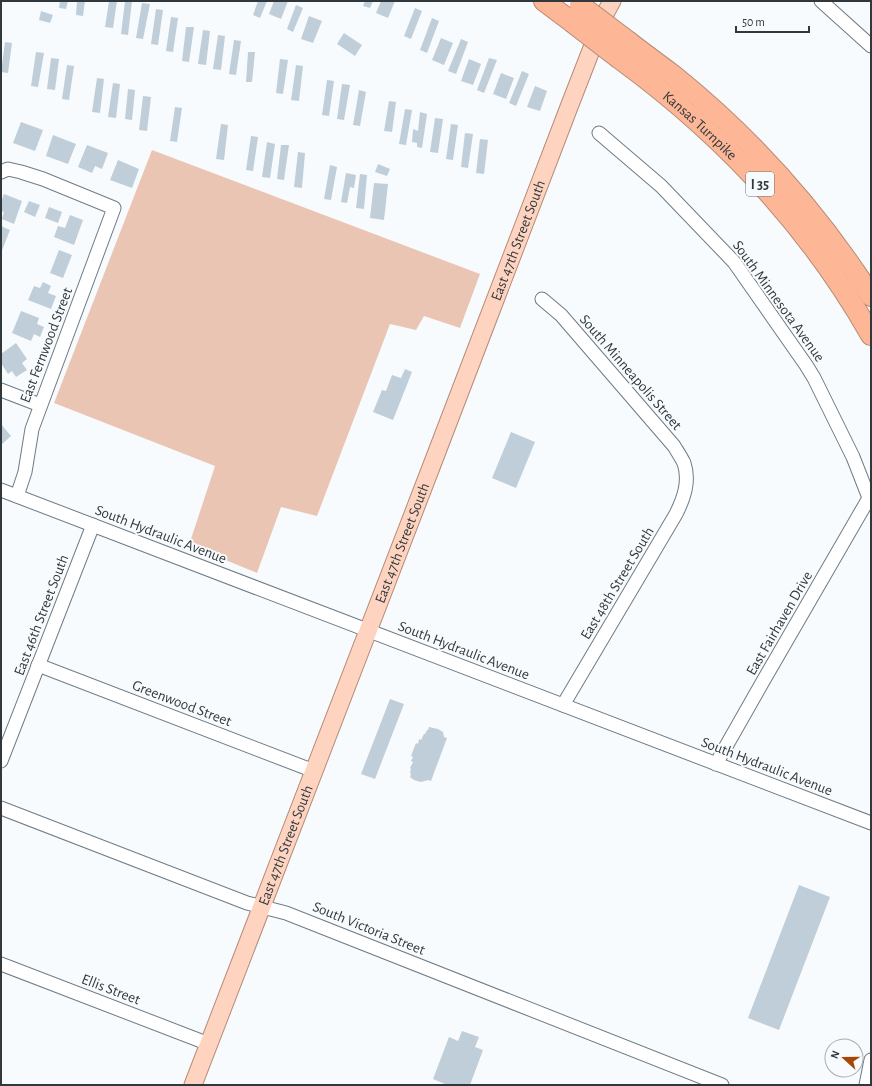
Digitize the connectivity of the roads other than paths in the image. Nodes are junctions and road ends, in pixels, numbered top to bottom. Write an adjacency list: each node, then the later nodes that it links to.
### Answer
1 (544, 1): 4 (highway, Kansas Turnpike / I 35)
2 (612, 1): 19 (main road, East 47th Street South)
3 (821, 1): 5 (street)
4 (576, 9): 6 (highway, Kansas Turnpike / I 35, bridge)
5 (871, 46)
6 (625, 51): 9 (highway, Kansas Turnpike / I 35); 11 (highway, Kansas Turnpike / I 35)
7 (599, 133): 17 (street, South Minnesota Avenue)
8 (1, 172): 13 (street, East Fernwood Street)
9 (871, 296)
10 (542, 299): 14 (street, South Minneapolis Street)
11 (871, 335)
12 (1, 390): 13 (street)
13 (40, 406): 16 (street, East Fernwood Street)
14 (686, 473): 21 (street, East 48th Street South)
15 (1, 490): 16 (street, South Hydraulic Avenue)
16 (17, 496): 18 (street, South Hydraulic Avenue)
17 (870, 501): 23 (street, East Fairhaven Drive)
18 (92, 525): 19 (street, South Hydraulic Avenue); 20 (street, East 46th Street South)
19 (369, 631): 21 (street, South Hydraulic Avenue); 24 (main road, East 47th Street South)
20 (38, 665): 22 (street, East 46th Street South); 24 (street, Greenwood Street)
21 (563, 705): 23 (street, South Hydraulic Avenue)
22 (1, 761)
23 (716, 764): 26 (street, South Hydraulic Avenue)
24 (314, 771): 27 (main road, East 47th Street South)
25 (1, 808): 27 (street, South Victoria Street)
26 (871, 823)
27 (262, 906): 29 (main road, East 47th Street South); 32 (street, South Victoria Street)
28 (1, 964): 29 (street, Ellis Street)
29 (208, 1044): 31 (main road, East 47th Street South)
30 (871, 1060): 33 (street)
31 (193, 1085)
32 (722, 1085)
33 (866, 1085)

